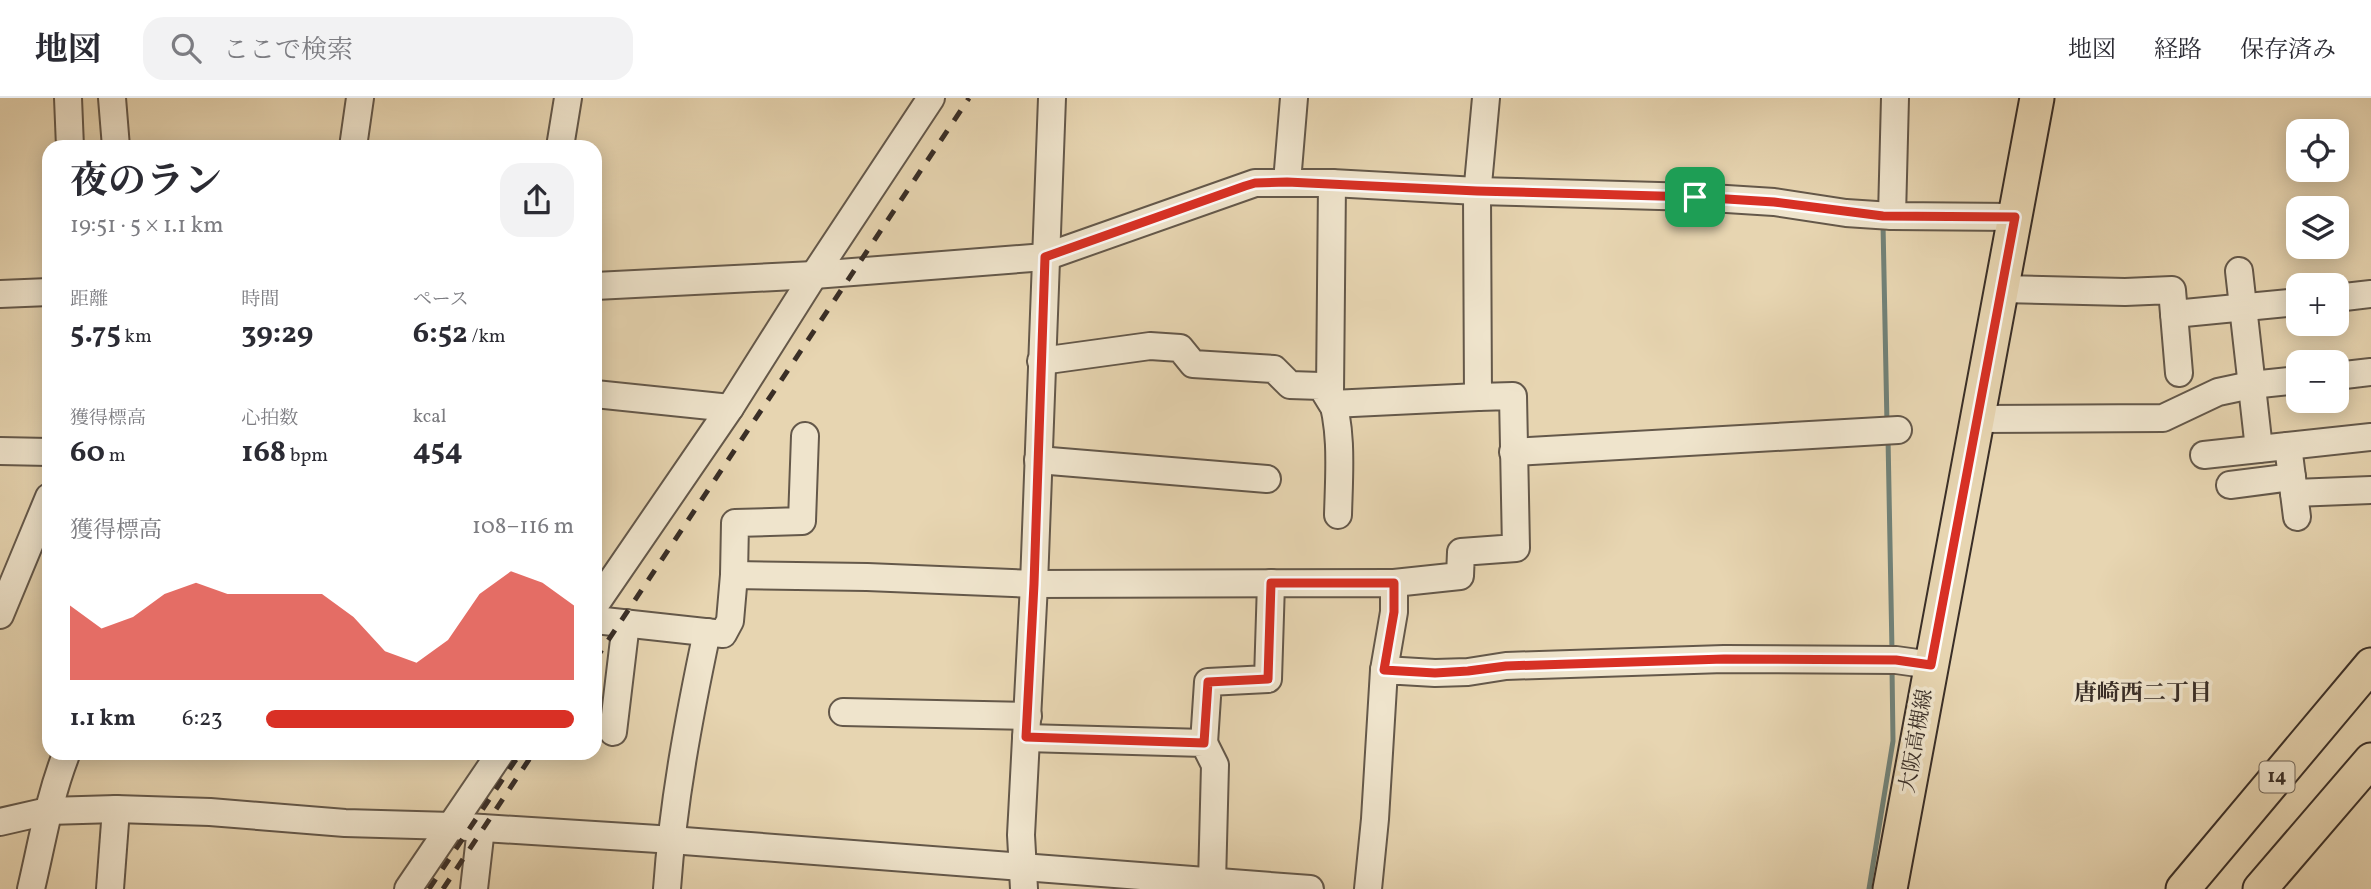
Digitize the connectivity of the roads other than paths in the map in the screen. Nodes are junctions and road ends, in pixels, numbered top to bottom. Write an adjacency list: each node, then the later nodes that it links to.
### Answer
1 (68, 98): 11 (street)
2 (112, 98): 12 (street)
3 (360, 98): 13 (street)
4 (568, 98): 14 (street)
5 (931, 98): 22 (street)
6 (1052, 98): 20 (street)
7 (1294, 98): 15 (street)
8 (1486, 98): 17 (street)
9 (1895, 98): 18 (street)
10 (2037, 98): 19 (main road, 大阪高槻線)
11 (70, 140)
12 (115, 140)
13 (354, 140)
14 (561, 140)
15 (1287, 182): 16 (street); 20 (street)
16 (1332, 183): 17 (street); 40 (street)
17 (1477, 191): 18 (street); 39 (street)
18 (1892, 216): 19 (street)
19 (2015, 217): 24 (main road, 大阪高槻線)
20 (1045, 257): 22 (street); 32 (street)
21 (2239, 271): 30 (street)
22 (814, 275): 23 (street); 41 (street)
23 (602, 286)
24 (2001, 289): 31 (street); 42 (main road, 大阪高槻線)
25 (42, 292): 26 (street)
26 (0, 294)
27 (2371, 294): 28 (street)
28 (2349, 297)
29 (2286, 303): 30 (street)
30 (2242, 307): 31 (street); 37 (street)
31 (2174, 314): 34 (street)
32 (1041, 361): 40 (street); 52 (street)
33 (2371, 372): 35 (street)
34 (2179, 373)
35 (2349, 375)
36 (2286, 381): 37 (street)
37 (2251, 385): 42 (street); 47 (street)
38 (602, 395): 41 (street)
39 (1478, 397): 40 (street); 50 (street)
40 (1334, 404): 58 (street)
41 (730, 408): 63 (street)
42 (1977, 419): 68 (main road, 大阪高槻線)
43 (1898, 430): 50 (street)
44 (805, 436): 59 (street)
45 (2371, 437): 46 (street)
46 (2288, 446): 47 (street); 56 (street)
47 (2259, 449): 51 (street)
48 (0, 451): 49 (street)
49 (42, 452)
50 (1513, 452): 61 (street)
51 (2204, 455)
52 (1038, 460): 53 (street); 62 (street)
53 (1267, 479)
54 (2230, 485): 56 (street)
55 (2371, 490): 56 (street)
56 (2295, 496)
57 (42, 514): 64 (street)
58 (1338, 514)
59 (734, 575): 62 (street); 67 (street)
60 (1271, 583): 61 (street); 62 (street); 74 (street)
61 (1394, 583): 70 (street)
62 (1034, 584): 72 (street)
63 (602, 595)
64 (0, 615)
65 (602, 621): 66 (street)
66 (626, 623): 67 (street); 73 (street)
67 (707, 632): 83 (street)
68 (1931, 665): 70 (street); 94 (main road, 大阪高槻線)
69 (2371, 665): 95 (main road, 14)
70 (1384, 670): 93 (street)
71 (843, 712): 72 (street)
72 (1027, 727): 74 (street); 84 (street)
73 (613, 732)
74 (1204, 743): 86 (street)
75 (64, 760): 79 (street)
76 (495, 760): 81 (street)
77 (2371, 760): 96 (main road)
78 (116, 809): 79 (street); 81 (street); 88 (street)
79 (48, 811): 80 (street); 87 (street)
80 (0, 822)
81 (452, 826): 82 (street); 89 (street)
82 (481, 828): 83 (street); 90 (street)
83 (670, 840): 84 (street); 91 (street)
84 (1024, 878): 85 (street)
85 (1078, 880): 86 (street)
86 (1200, 884): 92 (street)
87 (31, 889)
88 (110, 889)
89 (408, 889)
90 (474, 889)
91 (667, 889)
92 (1310, 889)
93 (1368, 889)
94 (1890, 889)
95 (2183, 889)
96 (2260, 889)

